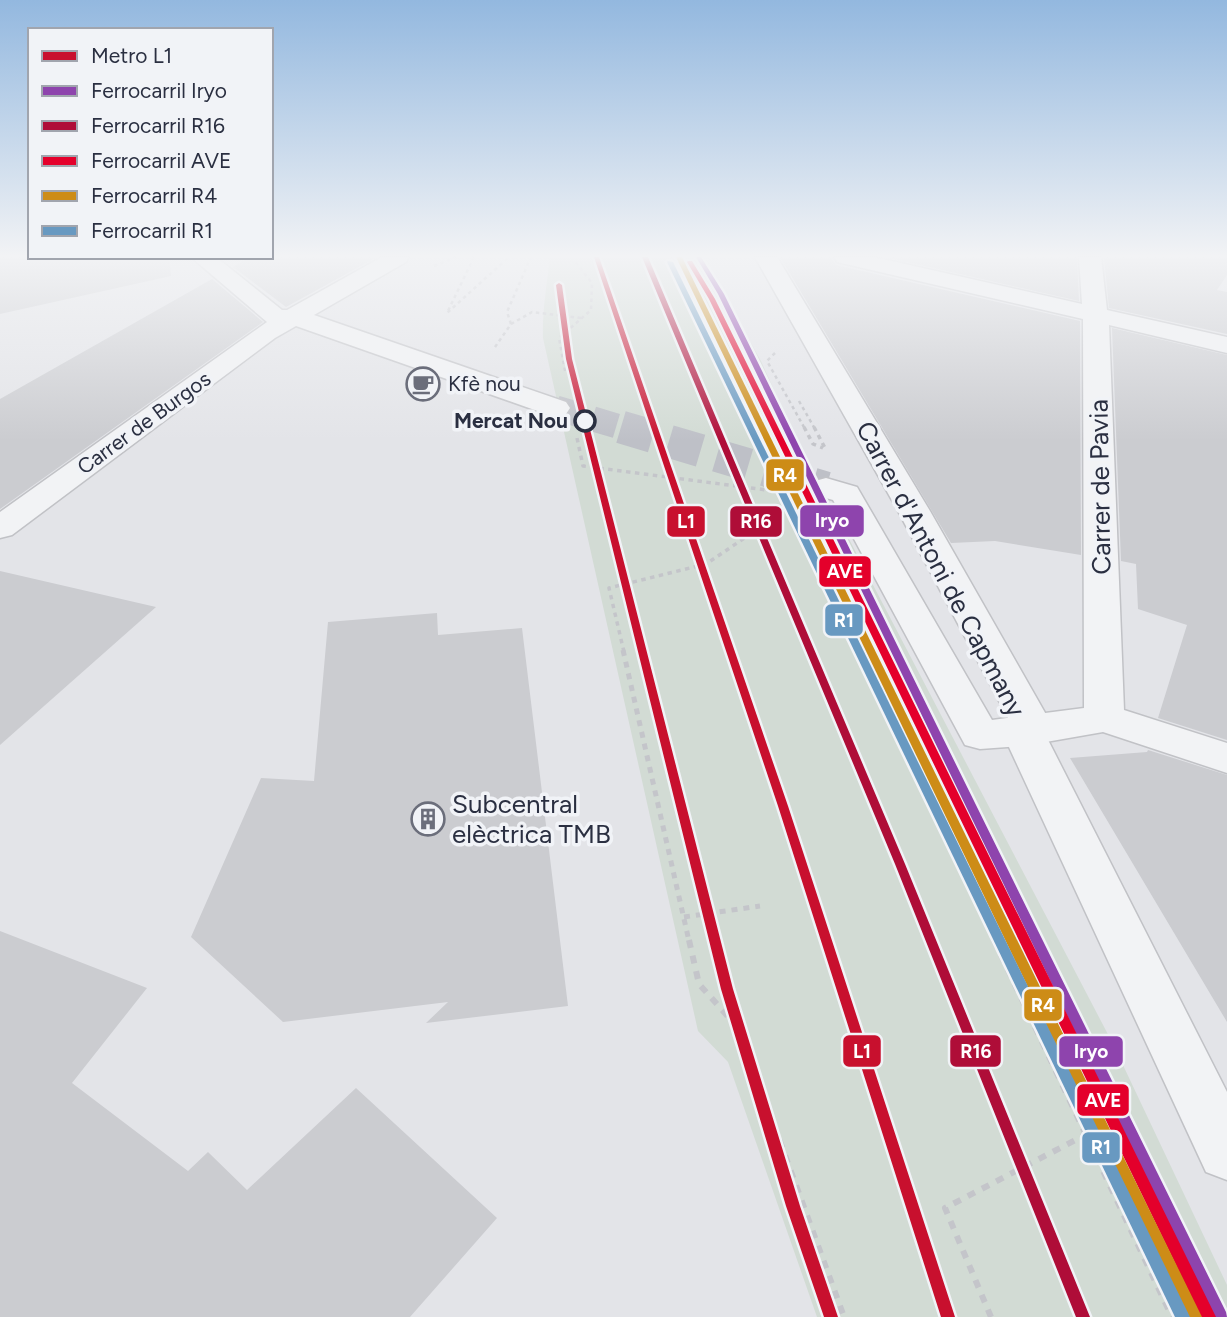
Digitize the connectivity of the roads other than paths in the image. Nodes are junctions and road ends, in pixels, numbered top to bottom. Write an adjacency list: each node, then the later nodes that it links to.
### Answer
1 (291, 318): 9 (street, Carrer de Burgos)
2 (297, 318): 7 (street)
3 (802, 318): 11 (street, Carrer d'Antoni de Capmany)
4 (1096, 318): 10 (street, Carrer de Pavia)
5 (1115, 318): 6 (street)
6 (1227, 345)
7 (556, 408)
8 (826, 488): 11 (street)
9 (0, 528)
10 (1104, 718): 11 (street); 12 (street)
11 (1001, 734): 13 (street, Carrer d'Antoni de Capmany)
12 (1227, 758)
13 (1227, 1152)

